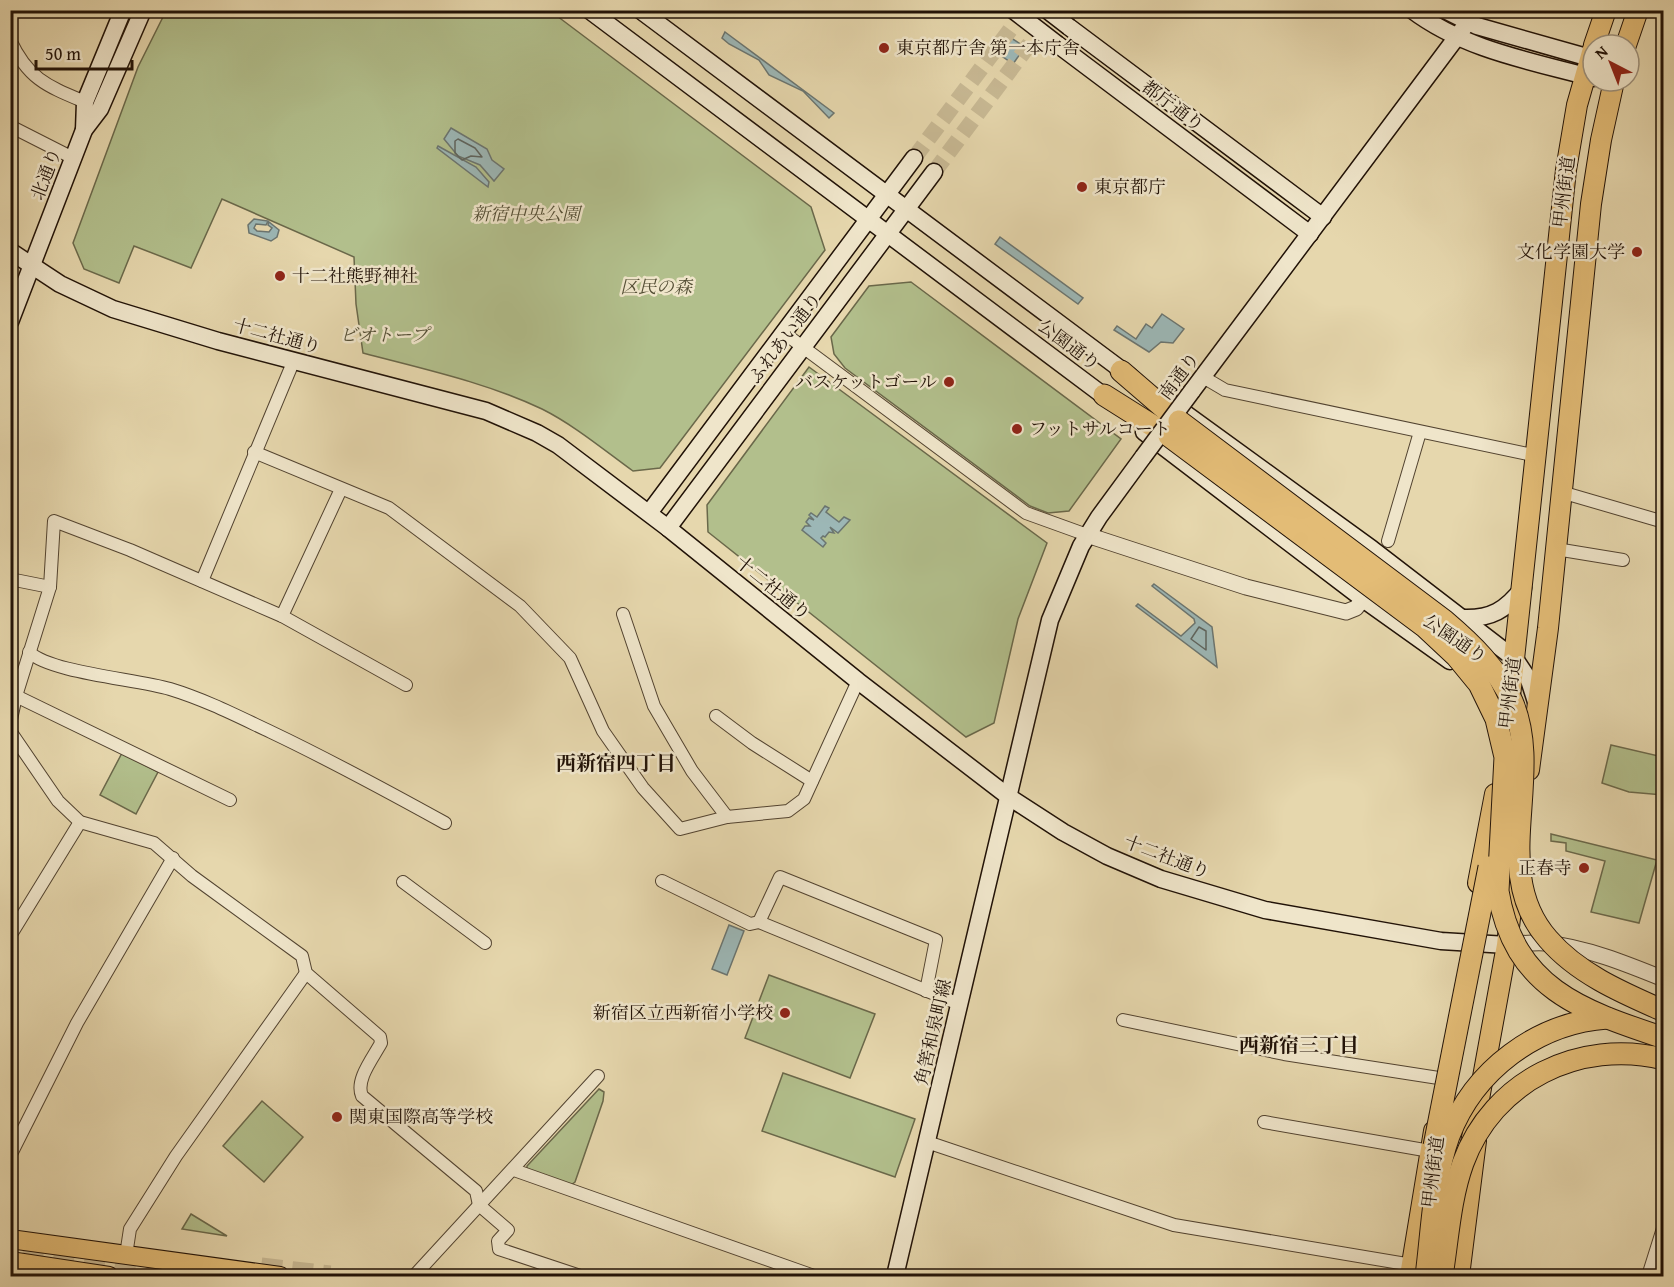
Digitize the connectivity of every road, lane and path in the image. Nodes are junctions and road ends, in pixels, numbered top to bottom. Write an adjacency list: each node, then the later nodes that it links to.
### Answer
1 (123, 10): 20 (main road, 北通り)
2 (144, 10): 22 (main road, 北通り)
3 (640, 10): 26 (main road, 公園通り)
4 (1013, 10): 31 (main road, 都庁通り, bridge)
5 (1047, 10): 28 (main road, 都庁通り, bridge)
6 (1412, 10): 14 (main road)
7 (1445, 10): 11 (main road)
8 (1606, 10): 12 (highway)
9 (1638, 10): 13 (highway)
10 (591, 11): 29 (main road, 公園通り)
11 (1468, 22): 14 (main road, 南通り); 16 (main road)
12 (1603, 33)
13 (1630, 33)
14 (1457, 38): 17 (main road); 28 (main road, 南通り)
15 (10, 40): 20 (street)
16 (1581, 63)
17 (1581, 65)
18 (1584, 93): 44 (highway, 甲州街道)
19 (1603, 93): 46 (highway, 甲州街道)
20 (85, 102): 22 (main road, 北通り)
21 (10, 126): 23 (street)
22 (84, 130): 23 (main road, 北通り)
23 (73, 158): 33 (main road, 北通り)
24 (914, 158): 26 (main road, ふれあい通り)
25 (934, 172): 27 (main road, ふれあい通り)
26 (887, 195): 27 (main road, 公園通り); 29 (main road, ふれあい通り)
27 (906, 210): 30 (main road, ふれあい通り); 38 (main road, 公園通り)
28 (1323, 217): 31 (main road, 南通り)
29 (869, 220): 30 (main road, 公園通り); 35 (main road, ふれあい通り)
30 (888, 234): 36 (main road, ふれあい通り); 40 (main road, 公園通り)
31 (1310, 234): 39 (main road, 南通り)
32 (10, 251): 33 (main road, 十二社通り)
33 (32, 266): 34 (main road, 北通り); 37 (main road, 十二社通り)
34 (10, 322)
35 (784, 333): 36 (street); 47 (main road, ふれあい通り)
36 (803, 347): 49 (main road, ふれあい通り); 50 (street)
37 (294, 360): 43 (street); 47 (main road, 十二社通り)
38 (1122, 371): 41 (highway); 61 (main road, 公園通り)
39 (1203, 377): 42 (street); 50 (main road, 南通り, bridge)
40 (1104, 395): 41 (highway); 58 (main road, 公園通り)
41 (1174, 428): 72 (highway, bridge); 91 (highway, bridge)
42 (1420, 432): 44 (street); 51 (street)
43 (254, 452): 45 (street); 55 (street)
44 (1537, 456): 57 (highway, 甲州街道)
45 (341, 489): 60 (street); 76 (street)
46 (1562, 492): 48 (street); 52 (highway, 甲州街道)
47 (649, 513): 49 (main road, 十二社通り)
48 (1664, 522)
49 (668, 528): 64 (main road, 十二社通り)
50 (1087, 536): 58 (street); 74 (main road, 南通り)
51 (1388, 541)
52 (1556, 549): 53 (street); 68 (highway, 甲州街道)
53 (1623, 560)
54 (10, 579): 56 (street)
55 (202, 580): 56 (street); 60 (street)
56 (50, 587): 62 (street)
57 (1523, 588): 61 (main road); 63 (highway, 甲州街道)
58 (1363, 599): 67 (main road, 公園通り)
59 (623, 614): 76 (street)
60 (282, 616): 65 (street)
61 (1463, 618): 63 (main road, 公園通り)
62 (29, 652): 66 (street); 78 (street)
63 (1515, 659): 67 (highway, 甲州街道); 68 (main road, 公園通り)
64 (858, 681): 73 (street); 74 (main road, 十二社通り)
65 (406, 685)
66 (16, 696): 70 (street); 75 (street)
67 (1510, 700): 68 (main road, 公園通り); 85 (highway, 甲州街道)
68 (1538, 706): 86 (highway, 甲州街道)
69 (716, 716): 73 (street)
70 (10, 724)
71 (10, 731): 77 (street)
72 (1506, 777): 94 (highway, bridge); 110 (highway, bridge)
73 (812, 781): 76 (street)
74 (1009, 797): 85 (main road, 十二社通り); 90 (main road, 角筈和泉町線)
75 (230, 800)
76 (727, 817)
77 (80, 822): 79 (street); 83 (street)
78 (445, 823)
79 (173, 858): 87 (street); 103 (street)
80 (662, 881): 82 (street)
81 (404, 882): 84 (street)
82 (759, 922): 89 (street); 89 (street)
83 (10, 936)
84 (485, 943)
85 (1466, 945): 86 (main road, 十二社通り); 95 (highway, 甲州街道)
86 (1507, 945): 88 (street); 97 (highway, 甲州街道)
87 (306, 973): 105 (street); 108 (street)
88 (1664, 979)
89 (926, 991): 90 (street)
90 (959, 1004): 101 (main road, 角筈和泉町線)
91 (1664, 1011)
92 (1122, 1020): 99 (street)
93 (1664, 1026): 110 (highway, bridge)
94 (1664, 1038)
95 (1449, 1048): 99 (highway); 110 (highway, 甲州街道)
96 (1664, 1059): 117 (highway, bridge)
97 (1484, 1069): 118 (highway, 甲州街道); 119 (highway)
98 (598, 1076): 104 (street)
99 (1445, 1079): 102 (highway)
100 (1264, 1122): 102 (street)
101 (927, 1142): 110 (street); 116 (main road, 角筈和泉町線)
102 (1430, 1152): 110 (highway)
103 (10, 1156)
104 (514, 1170): 105 (street); 115 (street)
105 (479, 1205): 113 (street); 114 (street)
106 (1664, 1224): 120 (street)
107 (10, 1239): 108 (main road)
108 (126, 1255): 112 (main road)
109 (10, 1262): 111 (main road)
110 (1417, 1274)
111 (109, 1276)
112 (280, 1276)
113 (414, 1276)
114 (580, 1276)
115 (814, 1276)
116 (895, 1276)
117 (1442, 1276)
118 (1450, 1276)
119 (1459, 1276)
120 (1648, 1276)

